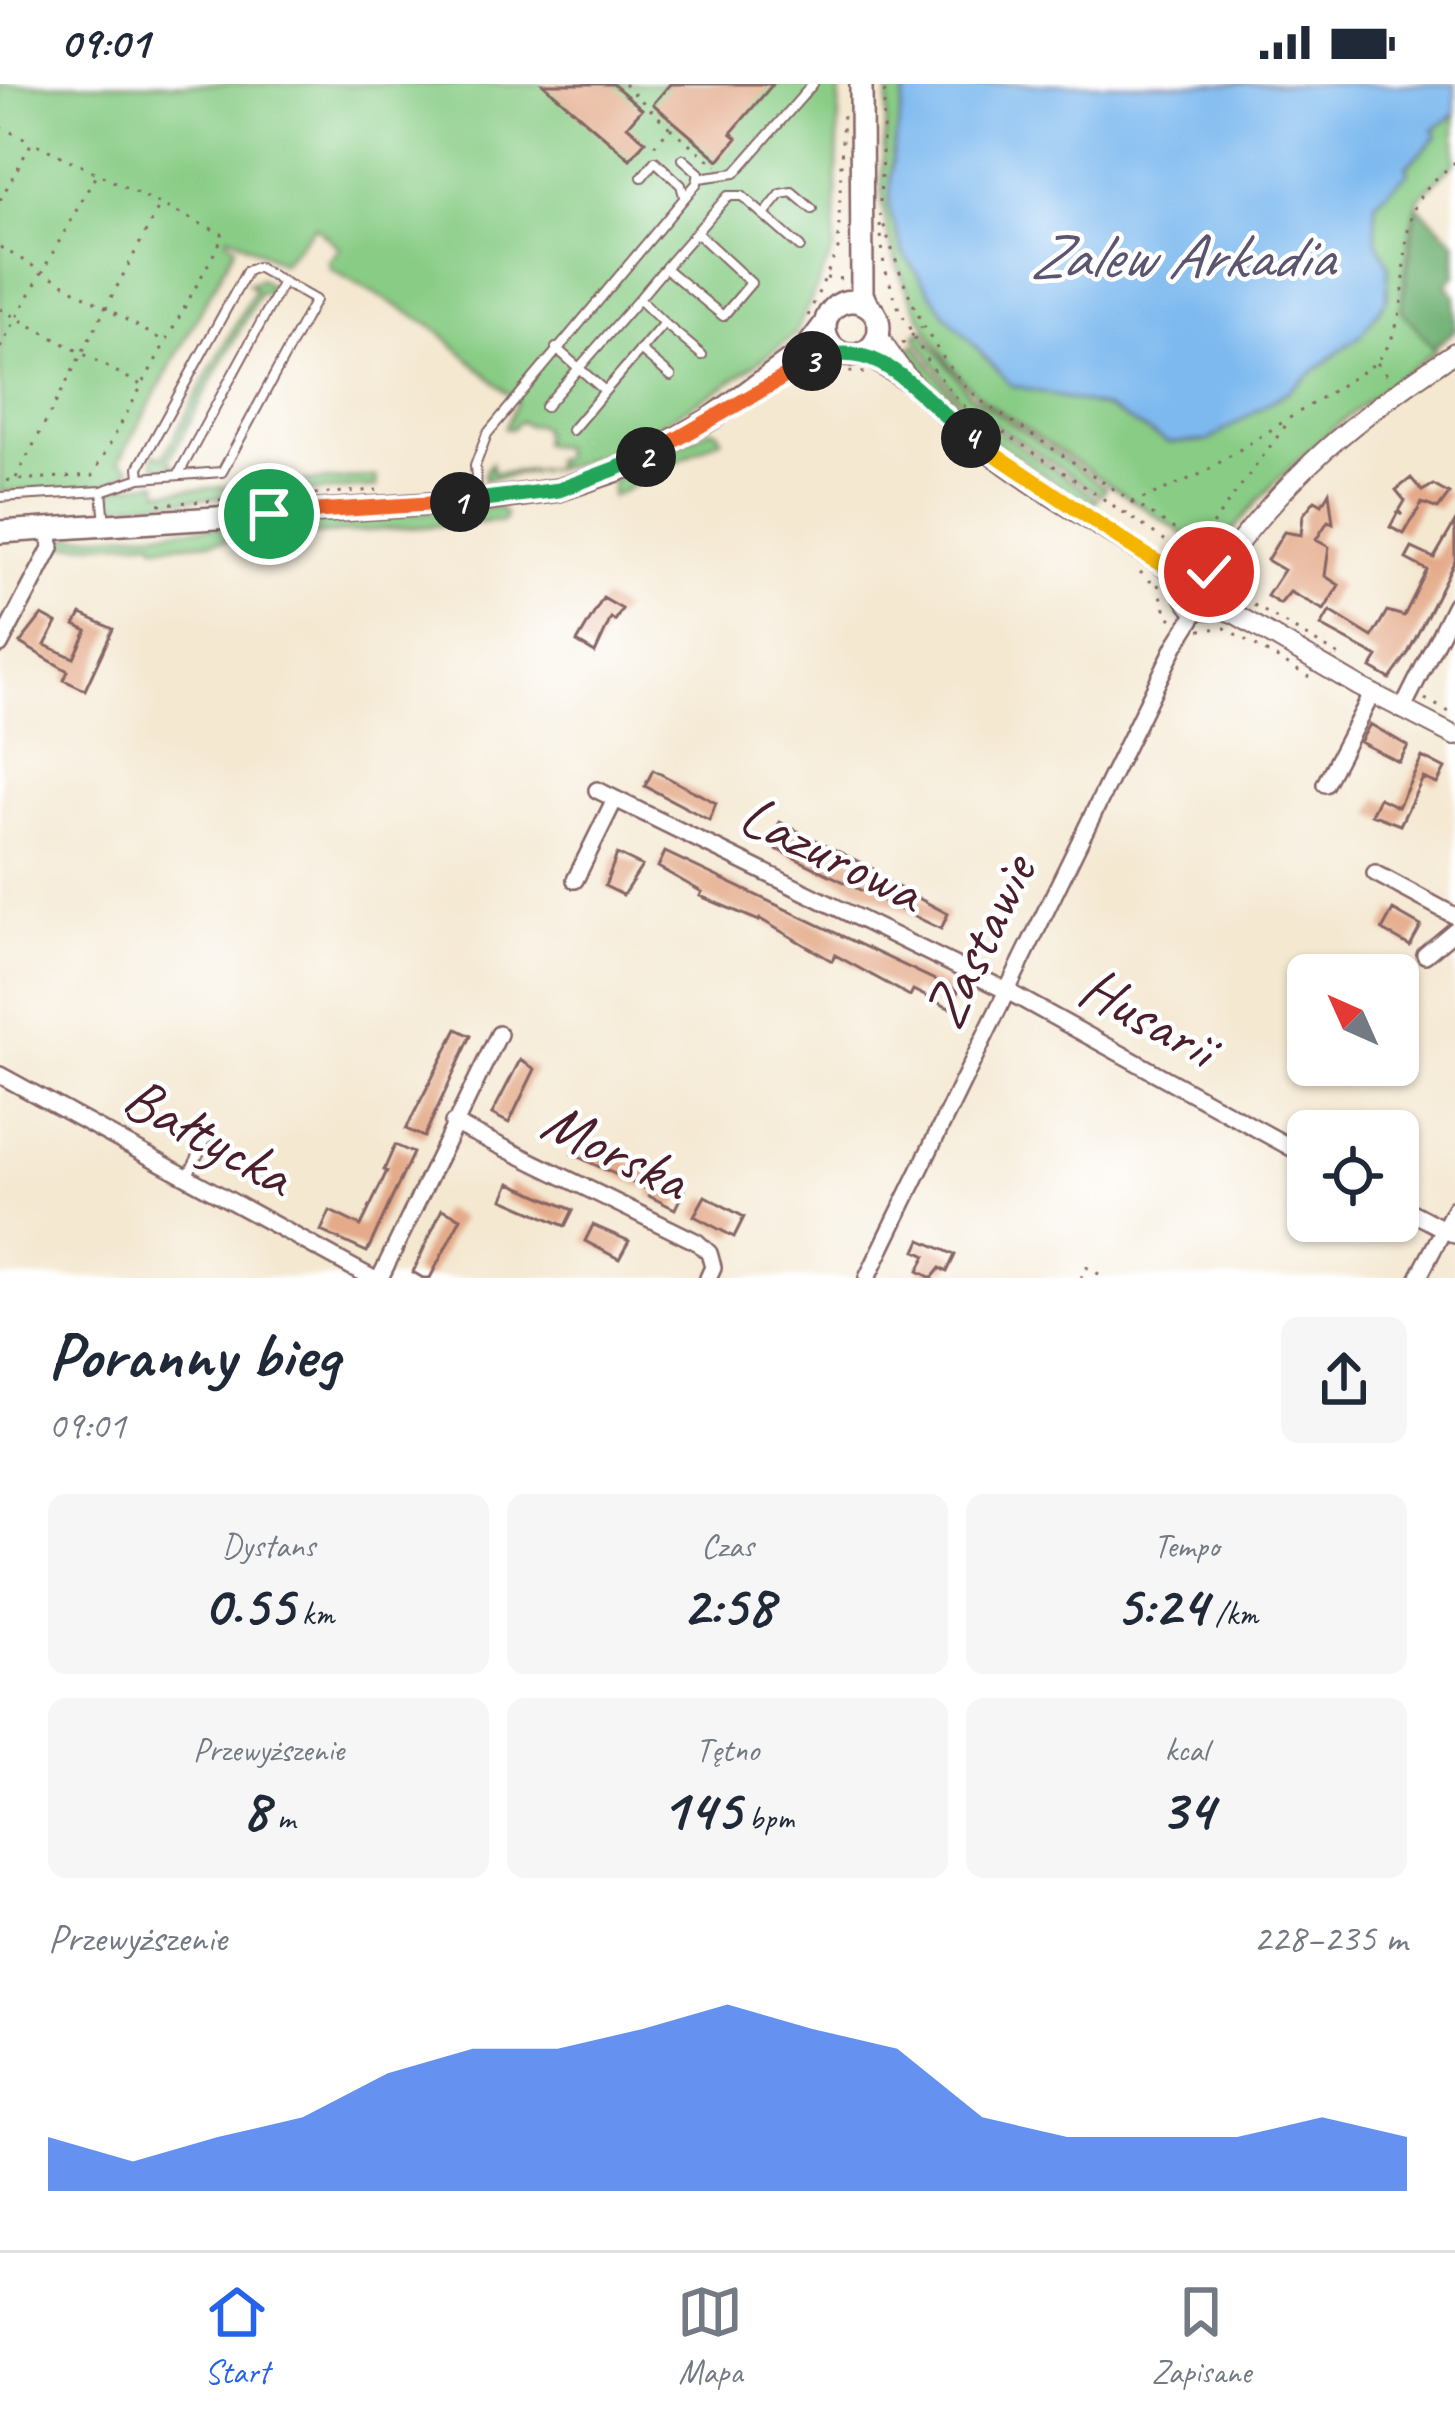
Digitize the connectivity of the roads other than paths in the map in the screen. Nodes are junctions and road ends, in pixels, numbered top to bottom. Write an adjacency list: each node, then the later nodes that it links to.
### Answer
1 (813, 84): 5 (lane)
2 (861, 84): 7 (main road)
3 (683, 160): 5 (lane)
4 (642, 177): 6 (lane)
5 (699, 178): 6 (lane)
6 (684, 198): 20 (lane)
7 (869, 207): 15 (main road); 16 (main road)
8 (812, 209): 9 (lane)
9 (764, 215): 10 (lane); 11 (lane)
10 (696, 232): 12 (lane); 12 (lane)
11 (800, 247)
12 (664, 268): 14 (lane)
13 (283, 282): 33 (lane); 33 (lane); 34 (lane)
14 (639, 299): 17 (lane); 26 (lane)
15 (838, 304): 16 (main road); 18 (main road)
16 (867, 305): 19 (main road)
17 (664, 323): 21 (lane); 25 (lane)
18 (824, 325): 22 (main road); 30 (main road)
19 (878, 335): 24 (main road); 29 (street)
20 (556, 348): 26 (lane); 37 (lane)
21 (640, 350): 27 (lane); 28 (lane)
22 (839, 352): 24 (main road); 30 (main road)
23 (1455, 352): 41 (street, Zastawie)
24 (862, 353): 29 (street)
25 (702, 355)
26 (579, 368): 28 (lane); 31 (lane)
27 (671, 376)
28 (605, 391): 32 (lane)
29 (925, 394): 41 (street)
30 (740, 400): 37 (main road)
31 (545, 407)
32 (572, 430)
33 (178, 475): 34 (lane)
34 (140, 478): 35 (lane)
35 (102, 491): 36 (lane); 38 (lane)
36 (0, 497)
37 (478, 501): 38 (main road)
38 (105, 525): 39 (main road)
39 (50, 529): 40 (main road); 43 (street)
40 (0, 532)
41 (1207, 593): 44 (street); 55 (street, Zastawie)
42 (1455, 604): 45 (street)
43 (0, 645)
44 (1372, 694): 45 (street); 47 (street)
45 (1402, 710): 46 (street)
46 (1455, 736)
47 (1325, 784)
48 (597, 790): 49 (street, Lazurowa)
49 (615, 799): 51 (street); 55 (street, Lazurowa)
50 (1375, 873): 52 (street)
51 (575, 880)
52 (1455, 916)
53 (1455, 930): 54 (street)
54 (1425, 955)
55 (1007, 992): 60 (street, Husarii); 67 (street, Zastawie)
56 (499, 1034): 58 (street)
57 (0, 1076): 61 (street, Bałtycka)
58 (453, 1124): 65 (street); 66 (street, Morska)
59 (212, 1130): 61 (lane)
60 (1287, 1145)
61 (187, 1178): 65 (street, Bałtycka)
62 (1455, 1208): 64 (street)
63 (1419, 1216): 64 (street)
64 (1450, 1232): 68 (street)
65 (376, 1278)
66 (708, 1278)
67 (867, 1278)
68 (1418, 1278)

